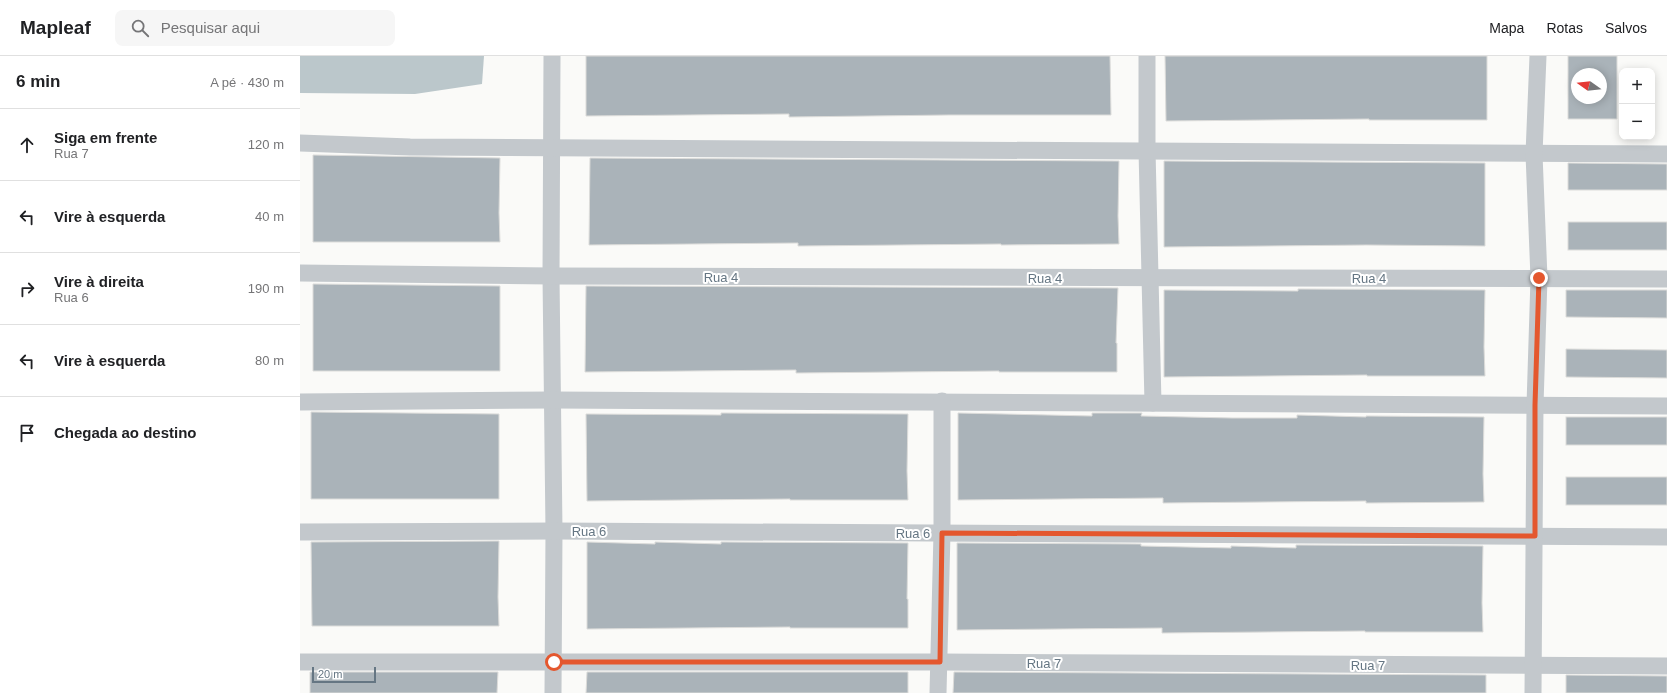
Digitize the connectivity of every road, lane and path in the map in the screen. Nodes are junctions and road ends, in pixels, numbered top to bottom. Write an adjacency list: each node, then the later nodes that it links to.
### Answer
1 (552, 56): 5 (street)
2 (1147, 56): 6 (street)
3 (1538, 56): 7 (street)
4 (300, 143): 5 (street)
5 (553, 148): 6 (street); 10 (street)
6 (1147, 150): 7 (street); 12 (street)
7 (1534, 154): 8 (street); 11 (street)
8 (1667, 154)
9 (300, 273): 10 (street, Rua 4)
10 (551, 276): 12 (street, Rua 4); 14 (street)
11 (1539, 278): 12 (street, Rua 4); 13 (street, Rua 4); 18 (street)
12 (1150, 279): 17 (street)
13 (1667, 279)
14 (552, 400): 15 (street); 16 (street); 20 (street)
15 (942, 401): 17 (street); 22 (street)
16 (300, 402)
17 (1153, 403): 18 (street)
18 (1535, 405): 19 (street); 23 (street)
19 (1667, 406)
20 (554, 531): 21 (street, Rua 6); 22 (street, Rua 6); 26 (street)
21 (300, 532)
22 (942, 533): 23 (street, Rua 6); 27 (street)
23 (1535, 536): 24 (street, Rua 6); 28 (street)
24 (1667, 537)
25 (300, 662): 26 (street, Rua 7)
26 (554, 662): 27 (street, Rua 7); 30 (street)
27 (940, 662): 28 (street, Rua 7); 31 (street)
28 (1533, 665): 29 (street, Rua 7); 32 (street)
29 (1667, 666)
30 (553, 693)
31 (938, 693)
32 (1533, 693)

